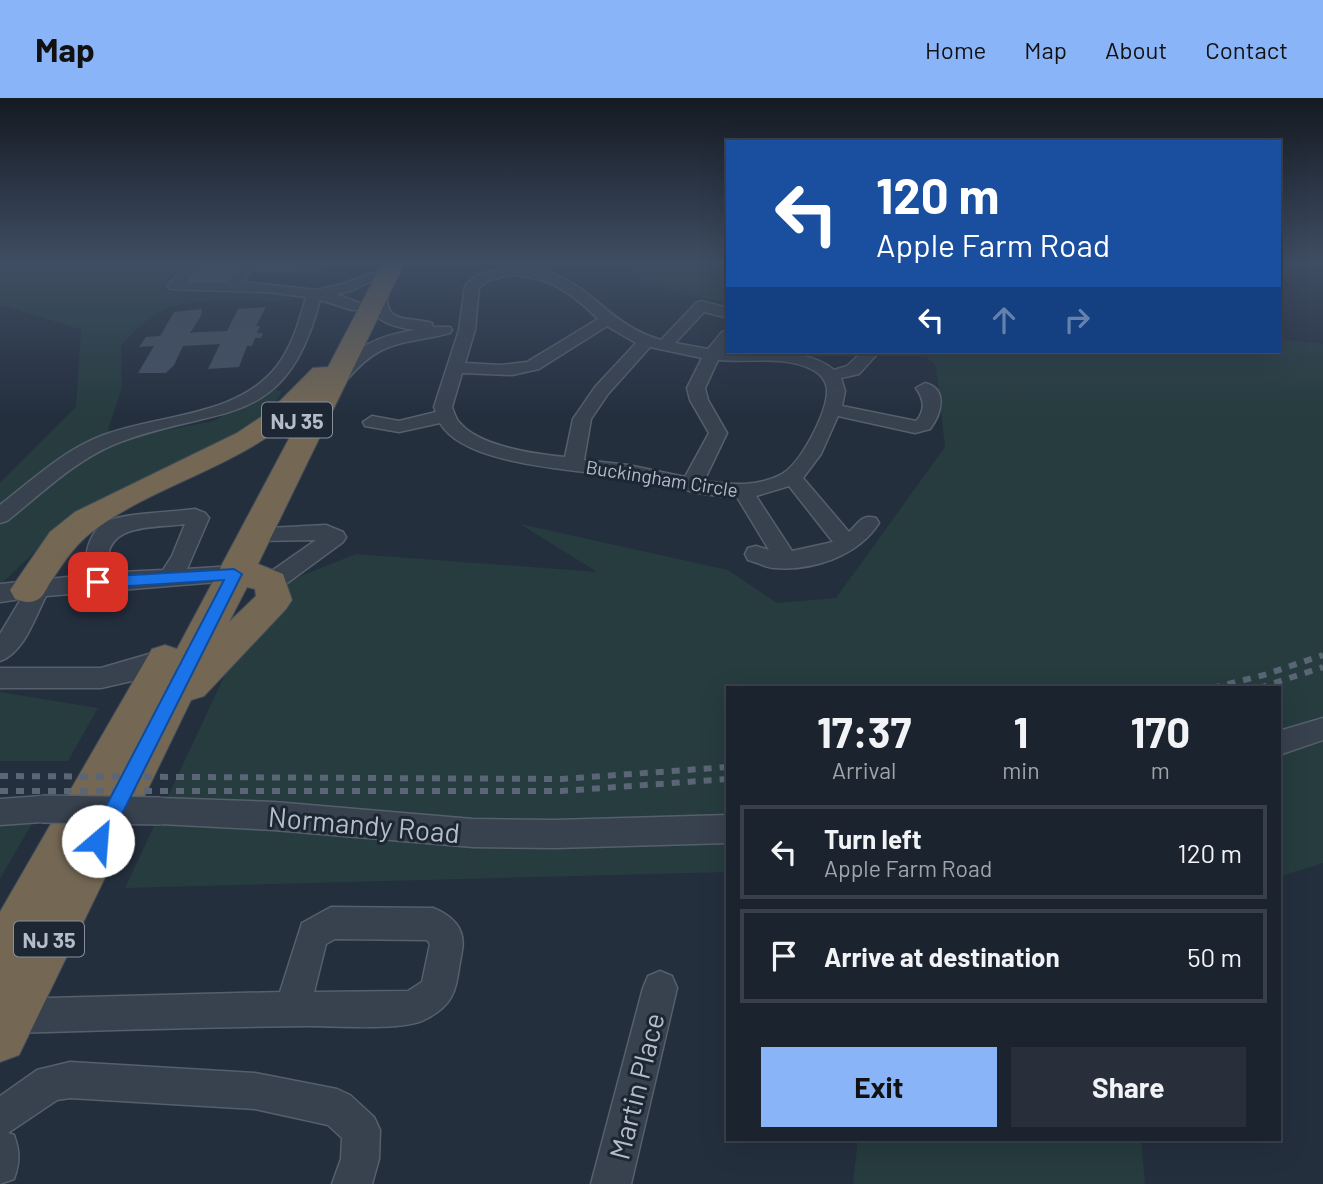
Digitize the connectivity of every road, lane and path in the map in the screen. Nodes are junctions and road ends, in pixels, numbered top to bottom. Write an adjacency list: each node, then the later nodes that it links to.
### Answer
1 (303, 313): 26 (street)
2 (355, 313): 17 (highway, NJ 35)
3 (361, 313): 17 (highway, NJ 35)
4 (384, 313): 9 (street)
5 (469, 313): 10 (street)
6 (600, 313): 8 (street)
7 (693, 313): 12 (street)
8 (608, 320): 12 (street); 15 (street)
9 (444, 330): 10 (street); 17 (street)
10 (467, 330): 15 (street)
11 (726, 338): 14 (street)
12 (656, 344): 14 (street); 22 (street)
13 (869, 354): 16 (street)
14 (712, 355): 16 (street); 24 (street)
15 (457, 368): 20 (street)
16 (830, 376): 19 (street)
17 (326, 381): 28 (highway, NJ 35); 32 (highway, NJ 35); 36 (highway)
18 (925, 388): 19 (street)
19 (831, 410): 23 (street)
20 (444, 416): 21 (street); 22 (street, Buckingham Circle)
21 (372, 422)
22 (573, 464): 24 (street, Buckingham Circle)
23 (792, 477): 25 (street, Buckingham Circle); 29 (street)
24 (692, 484): 25 (street, Buckingham Circle)
25 (743, 491): 31 (street)
26 (0, 516)
27 (868, 523): 29 (street)
28 (255, 534): 32 (highway, NJ 35); 35 (street)
29 (847, 544): 31 (street)
30 (757, 554): 31 (street)
31 (786, 559)
32 (224, 576): 33 (street); 35 (highway); 38 (highway, NJ 35); 41 (highway, NJ 35)
33 (169, 579): 34 (street); 34 (street)
34 (108, 582): 36 (street)
35 (271, 583): 41 (highway)
36 (22, 591): 37 (street)
37 (0, 651)
38 (166, 659): 39 (street); 45 (highway, NJ 35)
39 (0, 678)
40 (1323, 729): 42 (street)
41 (155, 730): 48 (highway, NJ 35)
42 (1281, 742)
43 (0, 812): 44 (street, Normandy Road, bridge)
44 (726, 829)
45 (0, 960)
46 (660, 988): 53 (street, Martin Place)
47 (292, 1009): 47 (street); 48 (street)
48 (5, 1026)
49 (0, 1118): 52 (street)
50 (0, 1150): 51 (street)
51 (0, 1165)
52 (352, 1184)
53 (611, 1184)

